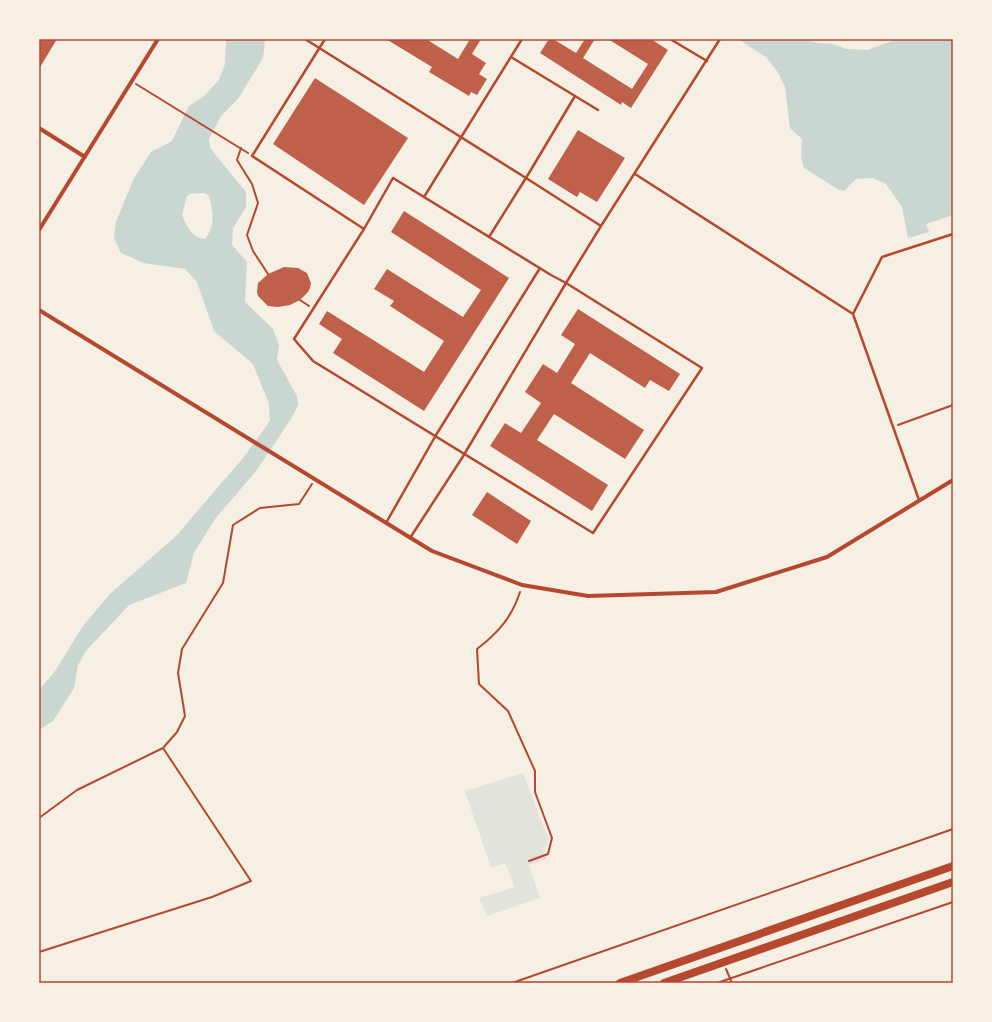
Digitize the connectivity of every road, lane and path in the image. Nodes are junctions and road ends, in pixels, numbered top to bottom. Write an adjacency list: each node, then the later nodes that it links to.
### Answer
1 (158, 39): 10 (street)
2 (305, 39): 7 (lane)
3 (326, 39): 7 (lane)
4 (522, 39): 8 (lane)
5 (670, 39): 9 (lane)
6 (720, 39): 9 (lane)
7 (320, 48): 14 (lane); 16 (lane)
8 (511, 57): 11 (lane); 14 (lane)
9 (706, 61): 18 (lane)
10 (132, 82): 15 (path); 17 (street)
11 (575, 96): 12 (lane); 19 (lane)
12 (598, 110)
13 (39, 128): 17 (street)
14 (461, 137): 19 (lane); 20 (lane)
15 (241, 148): 16 (path); 27 (path)
16 (252, 156): 22 (lane)
17 (85, 157): 23 (street)
18 (635, 174): 21 (lane); 32 (lane)
19 (526, 178): 21 (lane); 25 (lane)
20 (424, 197): 22 (lane); 25 (lane)
21 (601, 226): 28 (lane)
22 (364, 229): 30 (lane)
23 (39, 230)
24 (953, 234): 32 (lane)
25 (489, 237): 26 (lane)
26 (540, 268): 28 (lane); 35 (lane)
27 (268, 274)
28 (566, 283): 36 (lane); 36 (lane)
29 (300, 300): 30 (path)
30 (313, 309): 35 (lane)
31 (39, 310): 40 (street)
32 (853, 314): 34 (lane)
33 (953, 405): 34 (path)
34 (893, 426): 39 (lane)
35 (436, 436): 36 (lane); 40 (lane)
36 (465, 453): 41 (lane)
37 (953, 480): 39 (street)
38 (313, 484): 43 (path)
39 (919, 500): 42 (street)
40 (386, 523): 41 (street)
41 (410, 538): 42 (street)
42 (522, 585): 46 (path)
43 (163, 748): 44 (path); 50 (path)
44 (39, 818)
45 (953, 829): 53 (path)
46 (530, 861)
47 (953, 866): 54 (highway)
48 (953, 882): 51 (highway)
49 (953, 902): 52 (path)
50 (39, 952)
51 (724, 962): 52 (path); 55 (highway)
52 (730, 979): 56 (path); 57 (path)
53 (512, 983)
54 (620, 983)
55 (664, 983)
56 (717, 983)
57 (732, 983)

